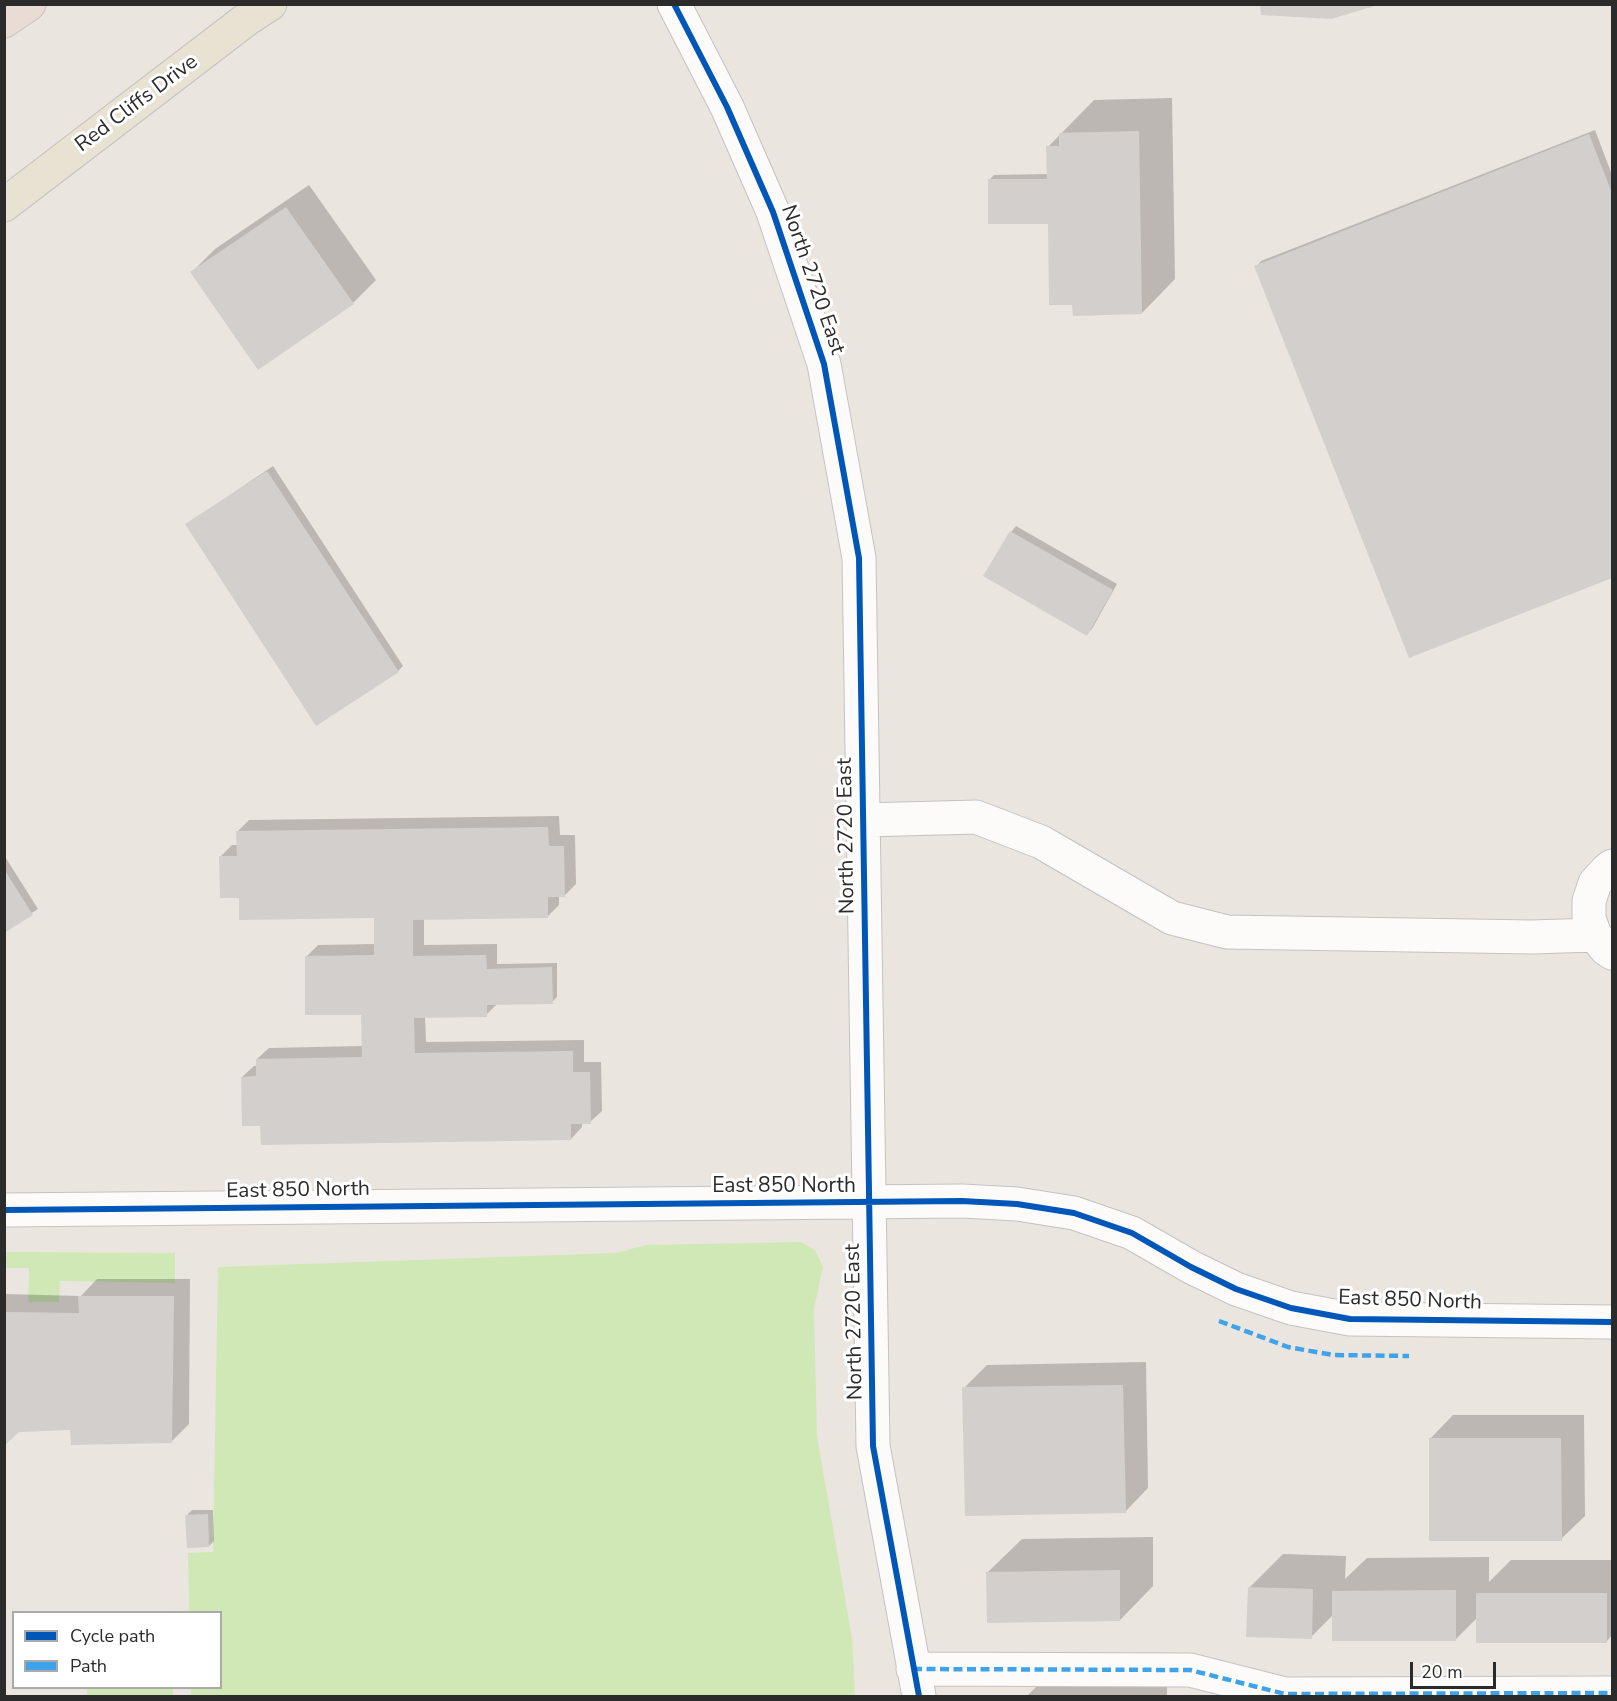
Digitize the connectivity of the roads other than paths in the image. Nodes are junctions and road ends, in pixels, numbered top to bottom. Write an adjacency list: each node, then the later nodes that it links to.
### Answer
1 (29, 4): 4 (highway)
2 (270, 4): 5 (main road, Red Cliffs Drive)
3 (674, 4): 6 (street, North 2720 East)
4 (4, 21)
5 (4, 204)
6 (863, 820): 8 (street); 9 (street, North 2720 East)
7 (1612, 866): 8 (street)
8 (1604, 944)
9 (870, 1203): 10 (street, East 850 North); 11 (street, East 850 North); 12 (street, North 2720 East)
10 (4, 1210)
11 (1612, 1322)
12 (916, 1683): 13 (street)
13 (1612, 1693)

